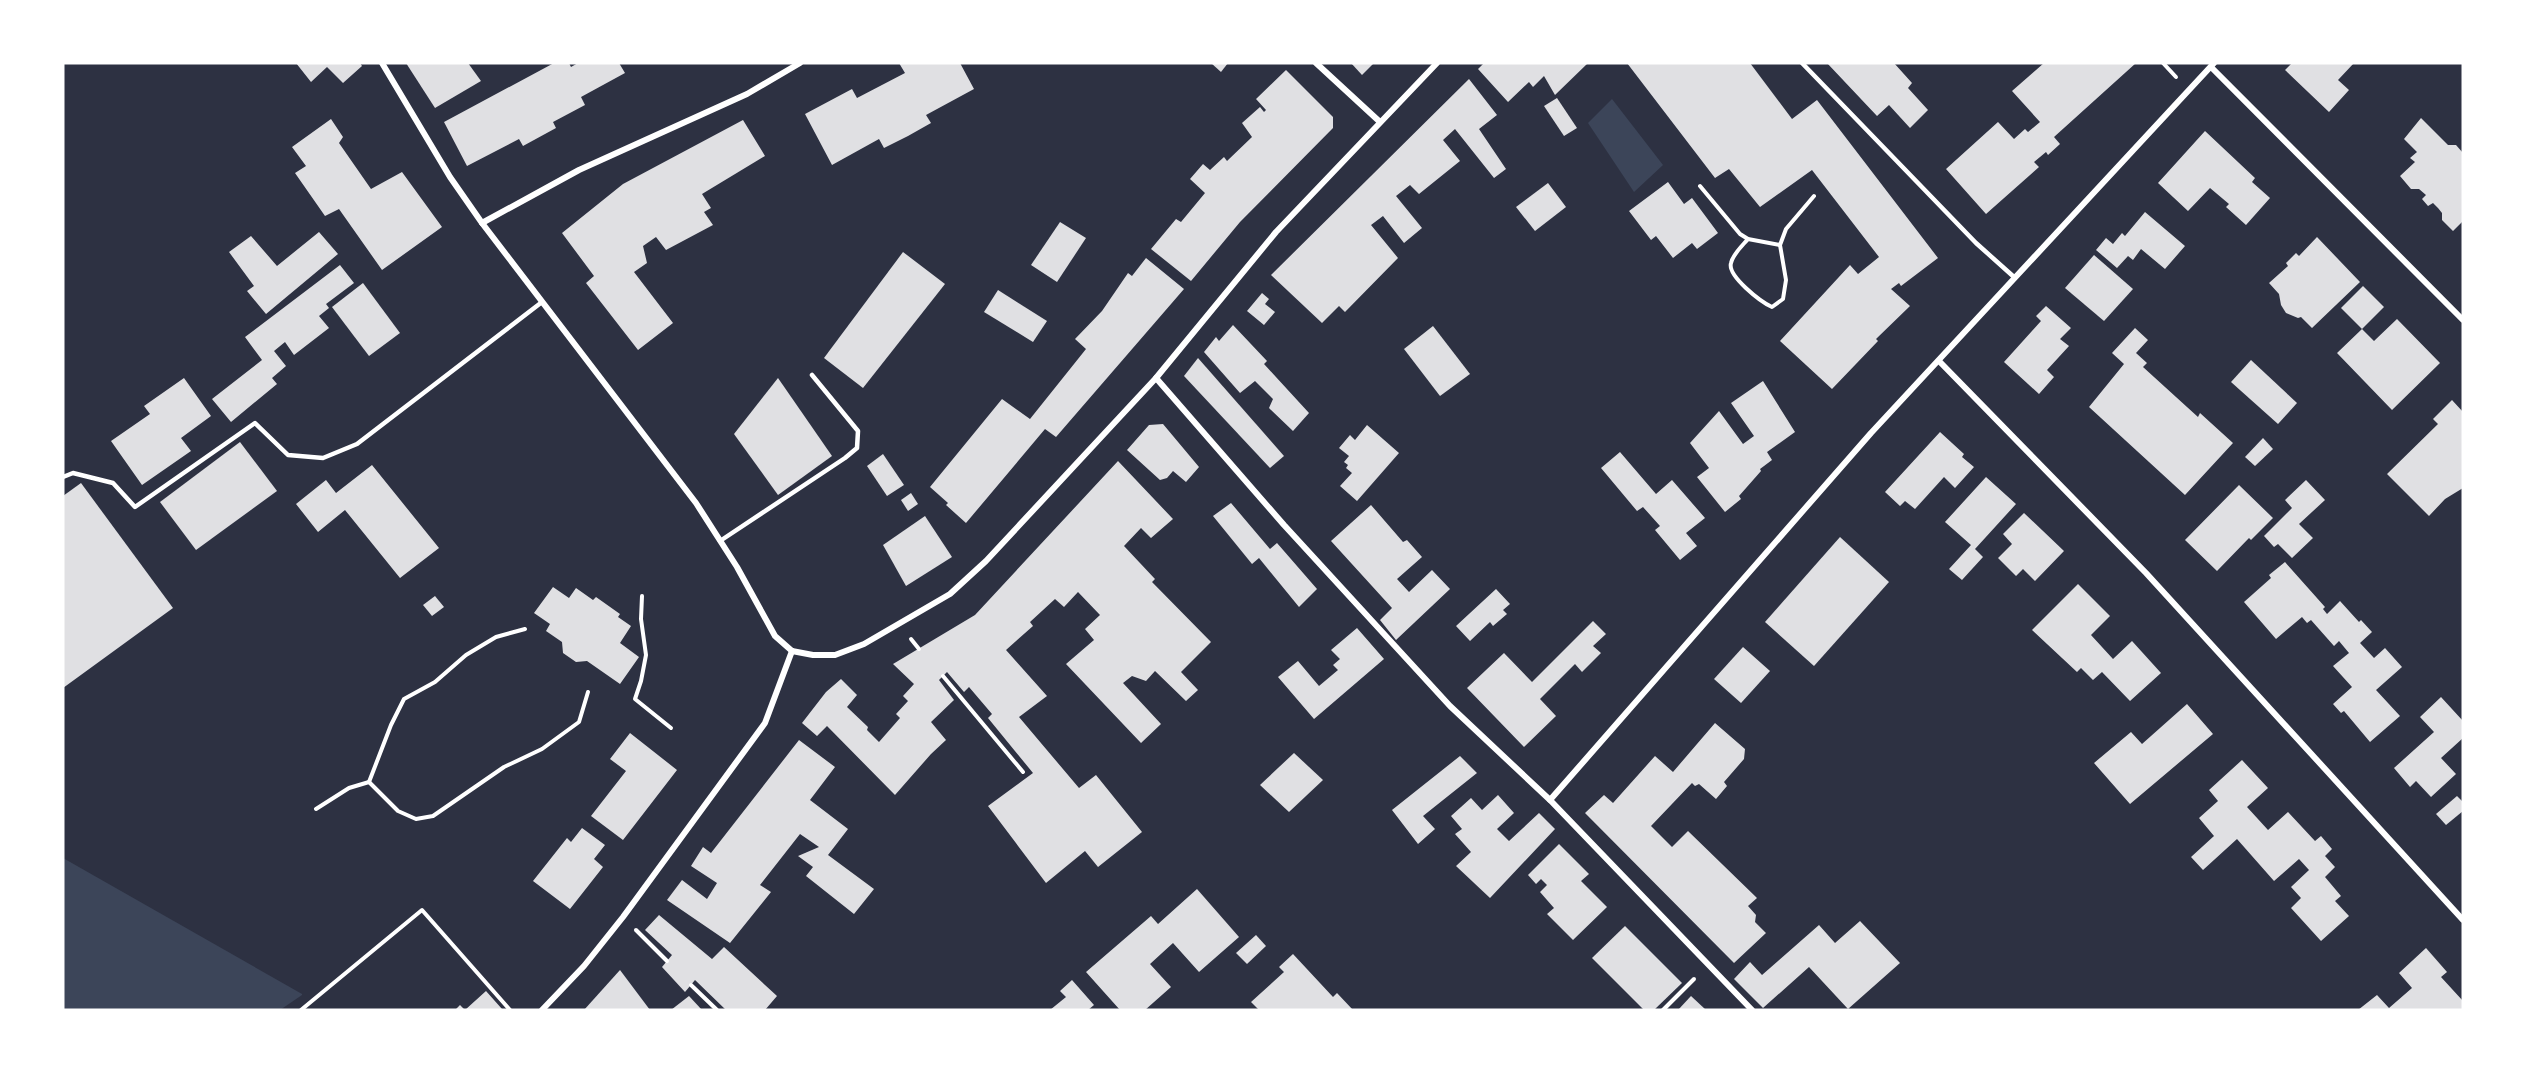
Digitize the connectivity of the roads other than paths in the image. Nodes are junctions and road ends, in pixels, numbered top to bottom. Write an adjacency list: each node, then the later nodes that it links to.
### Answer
1 (382, 63): 8 (street)
2 (800, 63): 8 (street)
3 (1316, 63): 7 (street)
4 (1437, 63): 7 (street)
5 (1802, 63): 9 (lane)
6 (2212, 65): 9 (street); 11 (street)
7 (1380, 122): 14 (street)
8 (482, 223): 10 (street)
9 (2014, 277): 12 (street)
10 (542, 302): 15 (lane); 16 (street)
11 (2463, 320)
12 (1939, 361): 18 (street); 19 (street)
13 (812, 375): 16 (lane)
14 (1156, 378): 17 (street); 18 (street)
15 (63, 477)
16 (720, 541): 17 (street)
17 (792, 651): 20 (street)
18 (1550, 800): 21 (street)
19 (2463, 920)
20 (542, 1010)
21 (1752, 1010)

